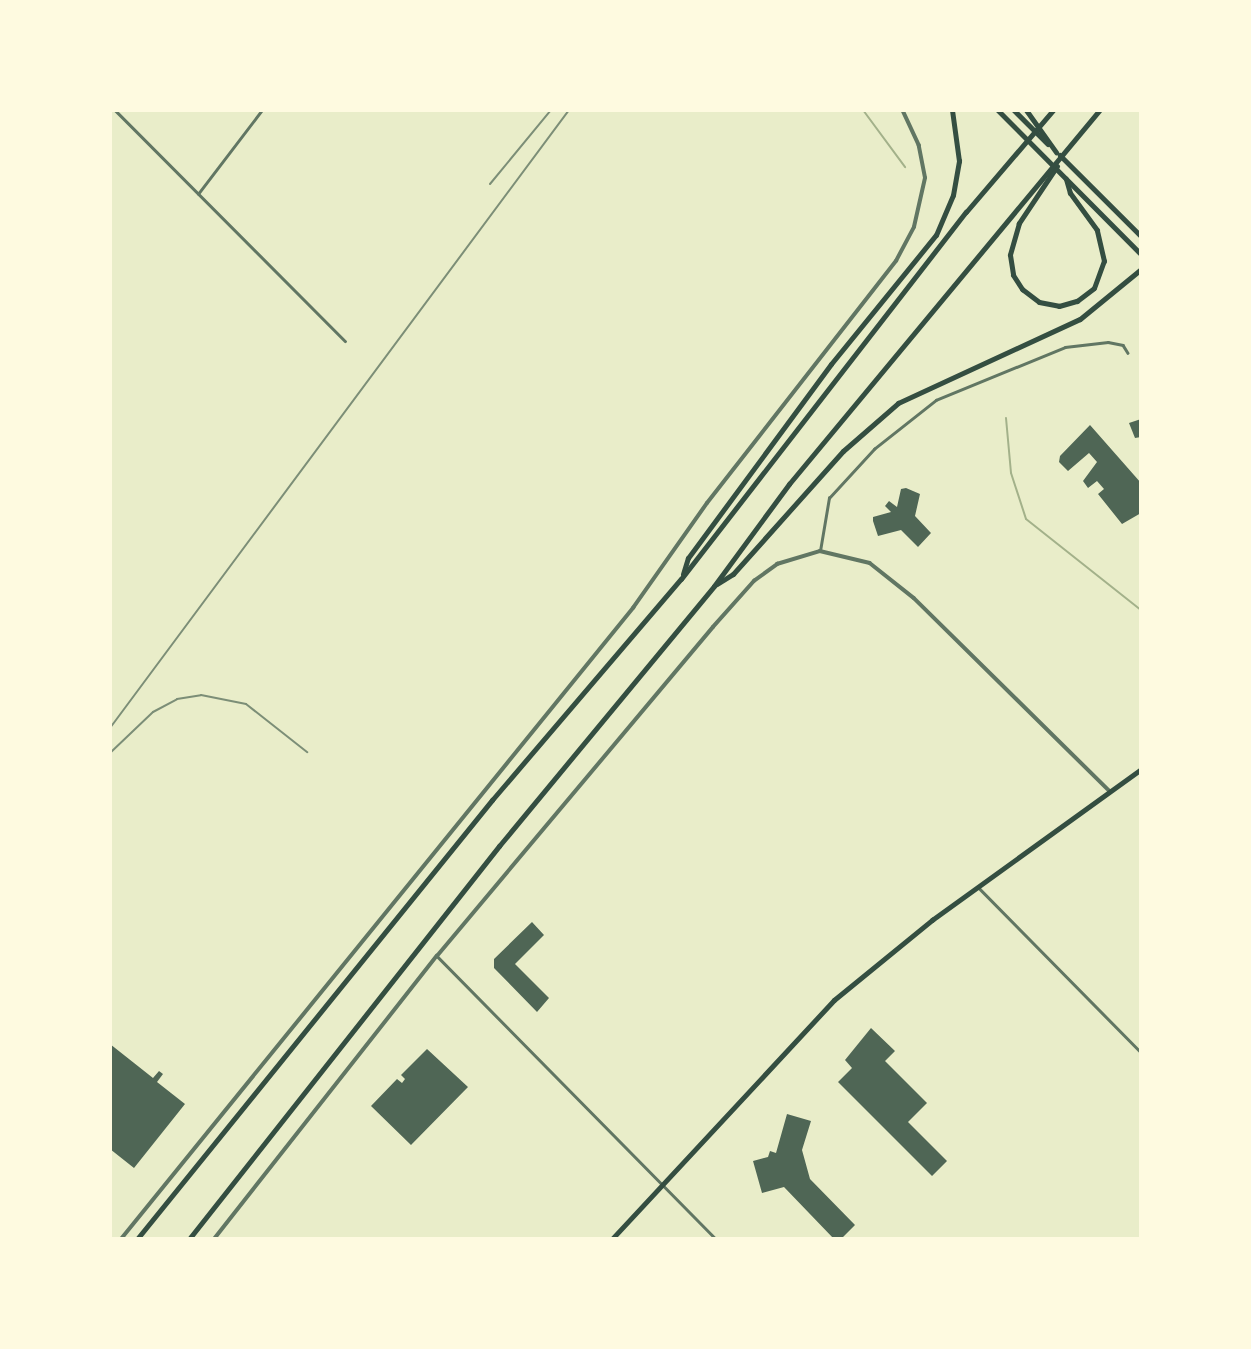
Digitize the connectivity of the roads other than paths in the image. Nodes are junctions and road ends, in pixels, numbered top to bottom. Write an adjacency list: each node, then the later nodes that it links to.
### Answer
1 (115, 110): 13 (street)
2 (262, 110): 13 (street)
3 (902, 110): 28 (street)
4 (952, 110): 20 (highway)
5 (998, 110): 12 (main road)
6 (1014, 110): 10 (main road)
7 (1052, 110): 20 (highway)
8 (1099, 110): 11 (highway)
9 (1027, 113): 10 (highway)
10 (1056, 152): 14 (main road)
11 (1060, 159): 12 (highway); 21 (highway)
12 (1066, 179): 15 (main road)
13 (198, 194): 17 (street)
14 (1141, 236)
15 (1141, 254)
16 (1141, 269): 21 (highway)
17 (345, 341)
18 (1128, 353): 19 (street)
19 (820, 551): 23 (street); 25 (street)
20 (681, 579): 29 (highway)
21 (714, 586): 30 (highway)
22 (1141, 769): 23 (main road)
23 (1110, 791): 24 (main road)
24 (979, 888): 26 (street); 27 (main road)
25 (437, 956): 27 (street); 31 (street)
26 (1141, 1052)
27 (662, 1184): 32 (main road); 33 (street)
28 (121, 1239)
29 (137, 1239)
30 (189, 1239)
31 (214, 1239)
32 (612, 1239)
33 (716, 1239)

